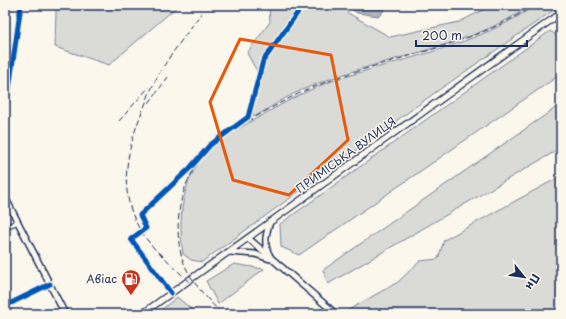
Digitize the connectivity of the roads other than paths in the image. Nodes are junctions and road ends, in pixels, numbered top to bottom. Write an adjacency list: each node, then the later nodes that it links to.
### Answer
1 (21, 5): 4 (street)
2 (303, 5): 13 (street)
3 (561, 13): 7 (main road, ПРИМІСЬКА ВУЛИЦЯ)
4 (5, 106)
5 (5, 197): 6 (main road)
6 (18, 222): 8 (street); 12 (main road)
7 (270, 222): 9 (main road, ПРИМІСЬКА ВУЛИЦЯ); 11 (main road)
8 (5, 227)
9 (248, 238): 10 (main road, ПРИМІСЬКА ВУЛИЦЯ); 11 (main road)
10 (229, 252): 11 (main road); 13 (main road, ПРИМІСЬКА ВУЛИЦЯ)
11 (273, 260): 17 (main road)
12 (50, 284): 14 (street); 15 (main road)
13 (171, 293): 16 (main road, ПРИМІСЬКА ВУЛИЦЯ)
14 (5, 306)
15 (65, 314)
16 (142, 314)
17 (336, 314)

